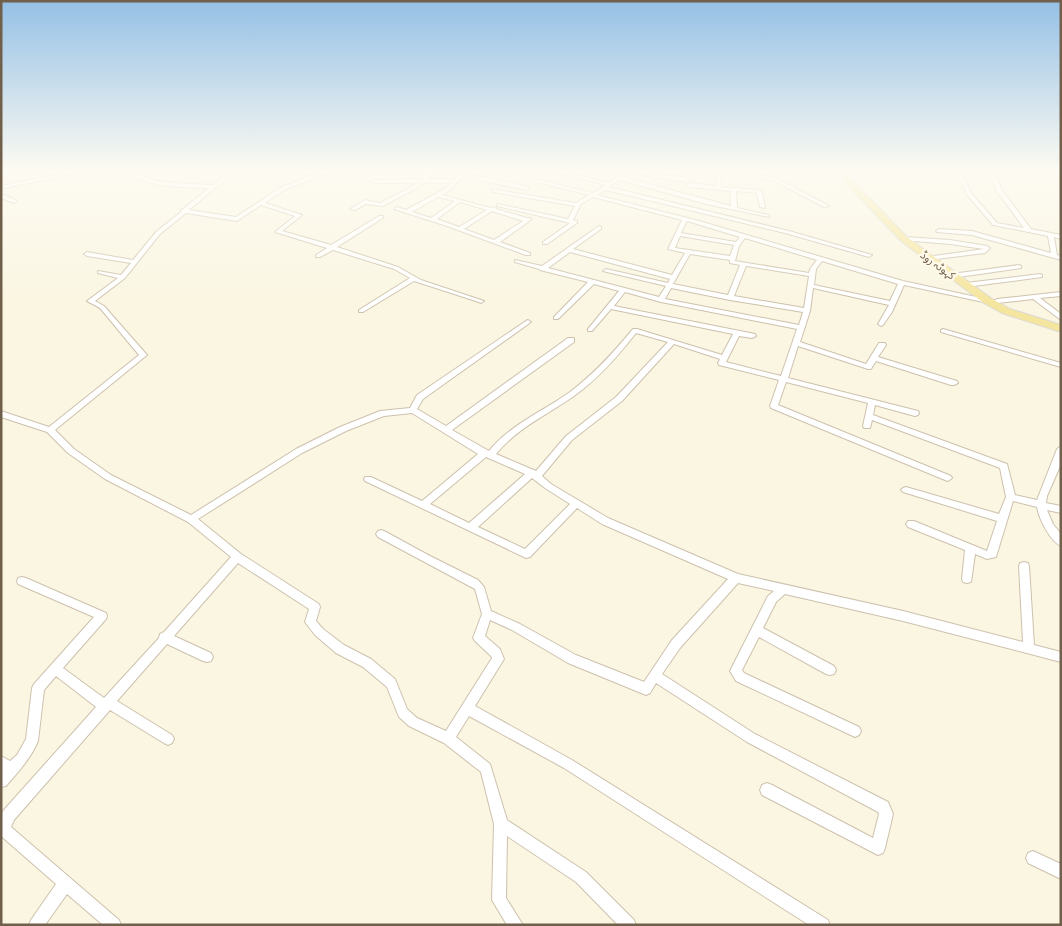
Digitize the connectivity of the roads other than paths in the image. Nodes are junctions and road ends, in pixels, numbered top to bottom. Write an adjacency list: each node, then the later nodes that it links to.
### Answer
1 (180, 213): 51 (street)
2 (197, 213): 3 (street)
3 (243, 213)
4 (293, 213): 37 (street)
5 (412, 213): 21 (street)
6 (442, 213): 21 (street)
7 (486, 213): 25 (street)
8 (503, 213): 22 (street)
9 (574, 213): 23 (street)
10 (663, 213): 20 (street)
11 (710, 213): 43 (street)
12 (754, 213): 18 (street)
13 (881, 213): 32 (main road, کہوٹہ روڈ)
14 (884, 213): 32 (main road, کہوٹہ روڈ)
15 (985, 213): 27 (street)
16 (1016, 213): 27 (street)
17 (535, 214): 22 (street); 23 (street)
18 (767, 216)
19 (381, 217): 37 (street)
20 (685, 219): 28 (street); 30 (street)
21 (432, 220): 25 (street)
22 (527, 220): 34 (street)
23 (570, 221): 35 (street)
24 (598, 228): 39 (street)
25 (460, 229): 34 (street)
26 (938, 230): 33 (street)
27 (1029, 232): 29 (street)
28 (678, 234): 36 (street); 40 (street)
29 (1051, 235): 31 (street); 45 (street)
30 (743, 237): 36 (street); 49 (street)
31 (1061, 237)
32 (908, 239): 38 (street); 47 (main road, کہوٹہ روڈ); 65 (main road, کہوٹہ روڈ)
33 (993, 239): 38 (street); 45 (street)
34 (495, 242): 42 (street)
35 (545, 243)
36 (737, 244): 46 (street)
37 (333, 248): 44 (street); 61 (street)
38 (987, 248): 47 (street)
39 (569, 250): 54 (street); 62 (street)
40 (690, 251): 46 (street); 62 (street)
41 (87, 254): 51 (street)
42 (528, 254)
43 (869, 255)
44 (318, 256)
45 (1054, 256): 48 (street)
46 (731, 258): 52 (street)
47 (936, 258): 58 (main road, کہوٹہ روڈ)
48 (1061, 258)
49 (820, 259): 57 (street); 64 (street)
50 (517, 261): 54 (street)
51 (135, 262): 60 (street)
52 (744, 264): 57 (street); 71 (street)
53 (1019, 267): 58 (street)
54 (542, 269): 63 (street)
55 (606, 271): 66 (street)
56 (100, 272): 60 (street)
57 (813, 275): 67 (street)
58 (960, 275): 65 (main road, کہوٹہ روڈ)
59 (1040, 276): 65 (street)
60 (123, 277): 107 (street)
61 (415, 278): 73 (street); 79 (street)
62 (674, 278): 66 (street)
63 (593, 281): 68 (street); 81 (street)
64 (902, 283): 74 (street); 75 (street)
65 (969, 284): 74 (main road, کہوٹہ روڈ)
66 (670, 285): 71 (street); 72 (street)
67 (812, 286): 75 (street); 80 (street)
68 (624, 290): 72 (street); 77 (street)
69 (1061, 294): 70 (street)
70 (1034, 297): 74 (street); 78 (street)
71 (730, 298): 80 (street)
72 (661, 300): 86 (street)
73 (481, 301)
74 (992, 301): 85 (main road, کہوٹہ روڈ); 88 (main road, کہوٹہ روڈ)
75 (893, 304): 84 (street)
76 (1061, 306): 78 (street)
77 (609, 307): 87 (street); 90 (street)
78 (1047, 307): 82 (street)
79 (360, 311)
80 (807, 312): 86 (street)
81 (556, 318)
82 (1061, 318)
83 (528, 322): 102 (street)
84 (881, 324)
85 (1061, 324)
86 (802, 328): 94 (street)
87 (590, 330)
88 (1061, 330)
89 (944, 331): 98 (street)
90 (737, 333): 91 (street); 96 (street)
91 (752, 336)
92 (571, 340): 108 (street)
93 (673, 341): 96 (street); 110 (street); 111 (street)
94 (796, 343): 97 (street); 99 (street)
95 (882, 345): 97 (street)
96 (725, 358): 99 (street)
97 (874, 358): 100 (street)
98 (1061, 365)
99 (784, 379): 101 (street); 112 (street)
100 (954, 383)
101 (872, 401): 103 (street); 105 (street)
102 (413, 410): 108 (street); 120 (street)
103 (915, 413)
104 (1, 414): 107 (street)
105 (869, 416): 106 (street); 115 (street)
106 (867, 426)
107 (50, 430): 120 (street)
108 (446, 430): 110 (street)
109 (1061, 449): 117 (street)
110 (488, 454): 111 (street); 118 (street)
111 (534, 475): 116 (street); 123 (street)
112 (948, 478)
113 (368, 479): 118 (street)
114 (906, 490): 121 (street)
115 (1011, 497): 117 (street); 121 (street)
116 (577, 503): 123 (street); 129 (street)
117 (1041, 504): 119 (street); 125 (street)
118 (422, 505): 123 (street)
119 (1061, 510)
120 (191, 519): 127 (street)
121 (1003, 519): 126 (street)
122 (911, 524): 126 (street)
123 (470, 528)
124 (381, 534): 133 (street)
125 (1061, 542)
126 (970, 550): 130 (street)
127 (237, 557): 135 (street); 146 (street)
128 (1024, 566): 136 (street)
129 (736, 578): 132 (street); 141 (street)
130 (967, 579)
131 (22, 581): 139 (street)
132 (782, 590): 134 (street); 136 (street)
133 (487, 614): 141 (street); 143 (street)
134 (756, 630): 140 (street); 144 (street)
135 (164, 638): 137 (street); 142 (street)
136 (1029, 648): 138 (street)
137 (207, 657)
138 (1061, 657)
139 (55, 669): 142 (street); 147 (street)
140 (830, 670)
141 (654, 676): 149 (street)
142 (106, 704): 145 (street); 153 (street)
143 (468, 708): 146 (street); 158 (street)
144 (855, 731)
145 (168, 739)
146 (448, 739): 150 (street)
147 (6, 766): 148 (street)
148 (1, 781)
149 (767, 790)
150 (501, 824): 156 (street); 157 (street)
151 (1034, 858): 152 (street)
152 (1061, 872)
153 (66, 883): 154 (street); 155 (street)
154 (36, 925)
155 (114, 925)
156 (516, 925)
157 (629, 925)
158 (823, 925)

